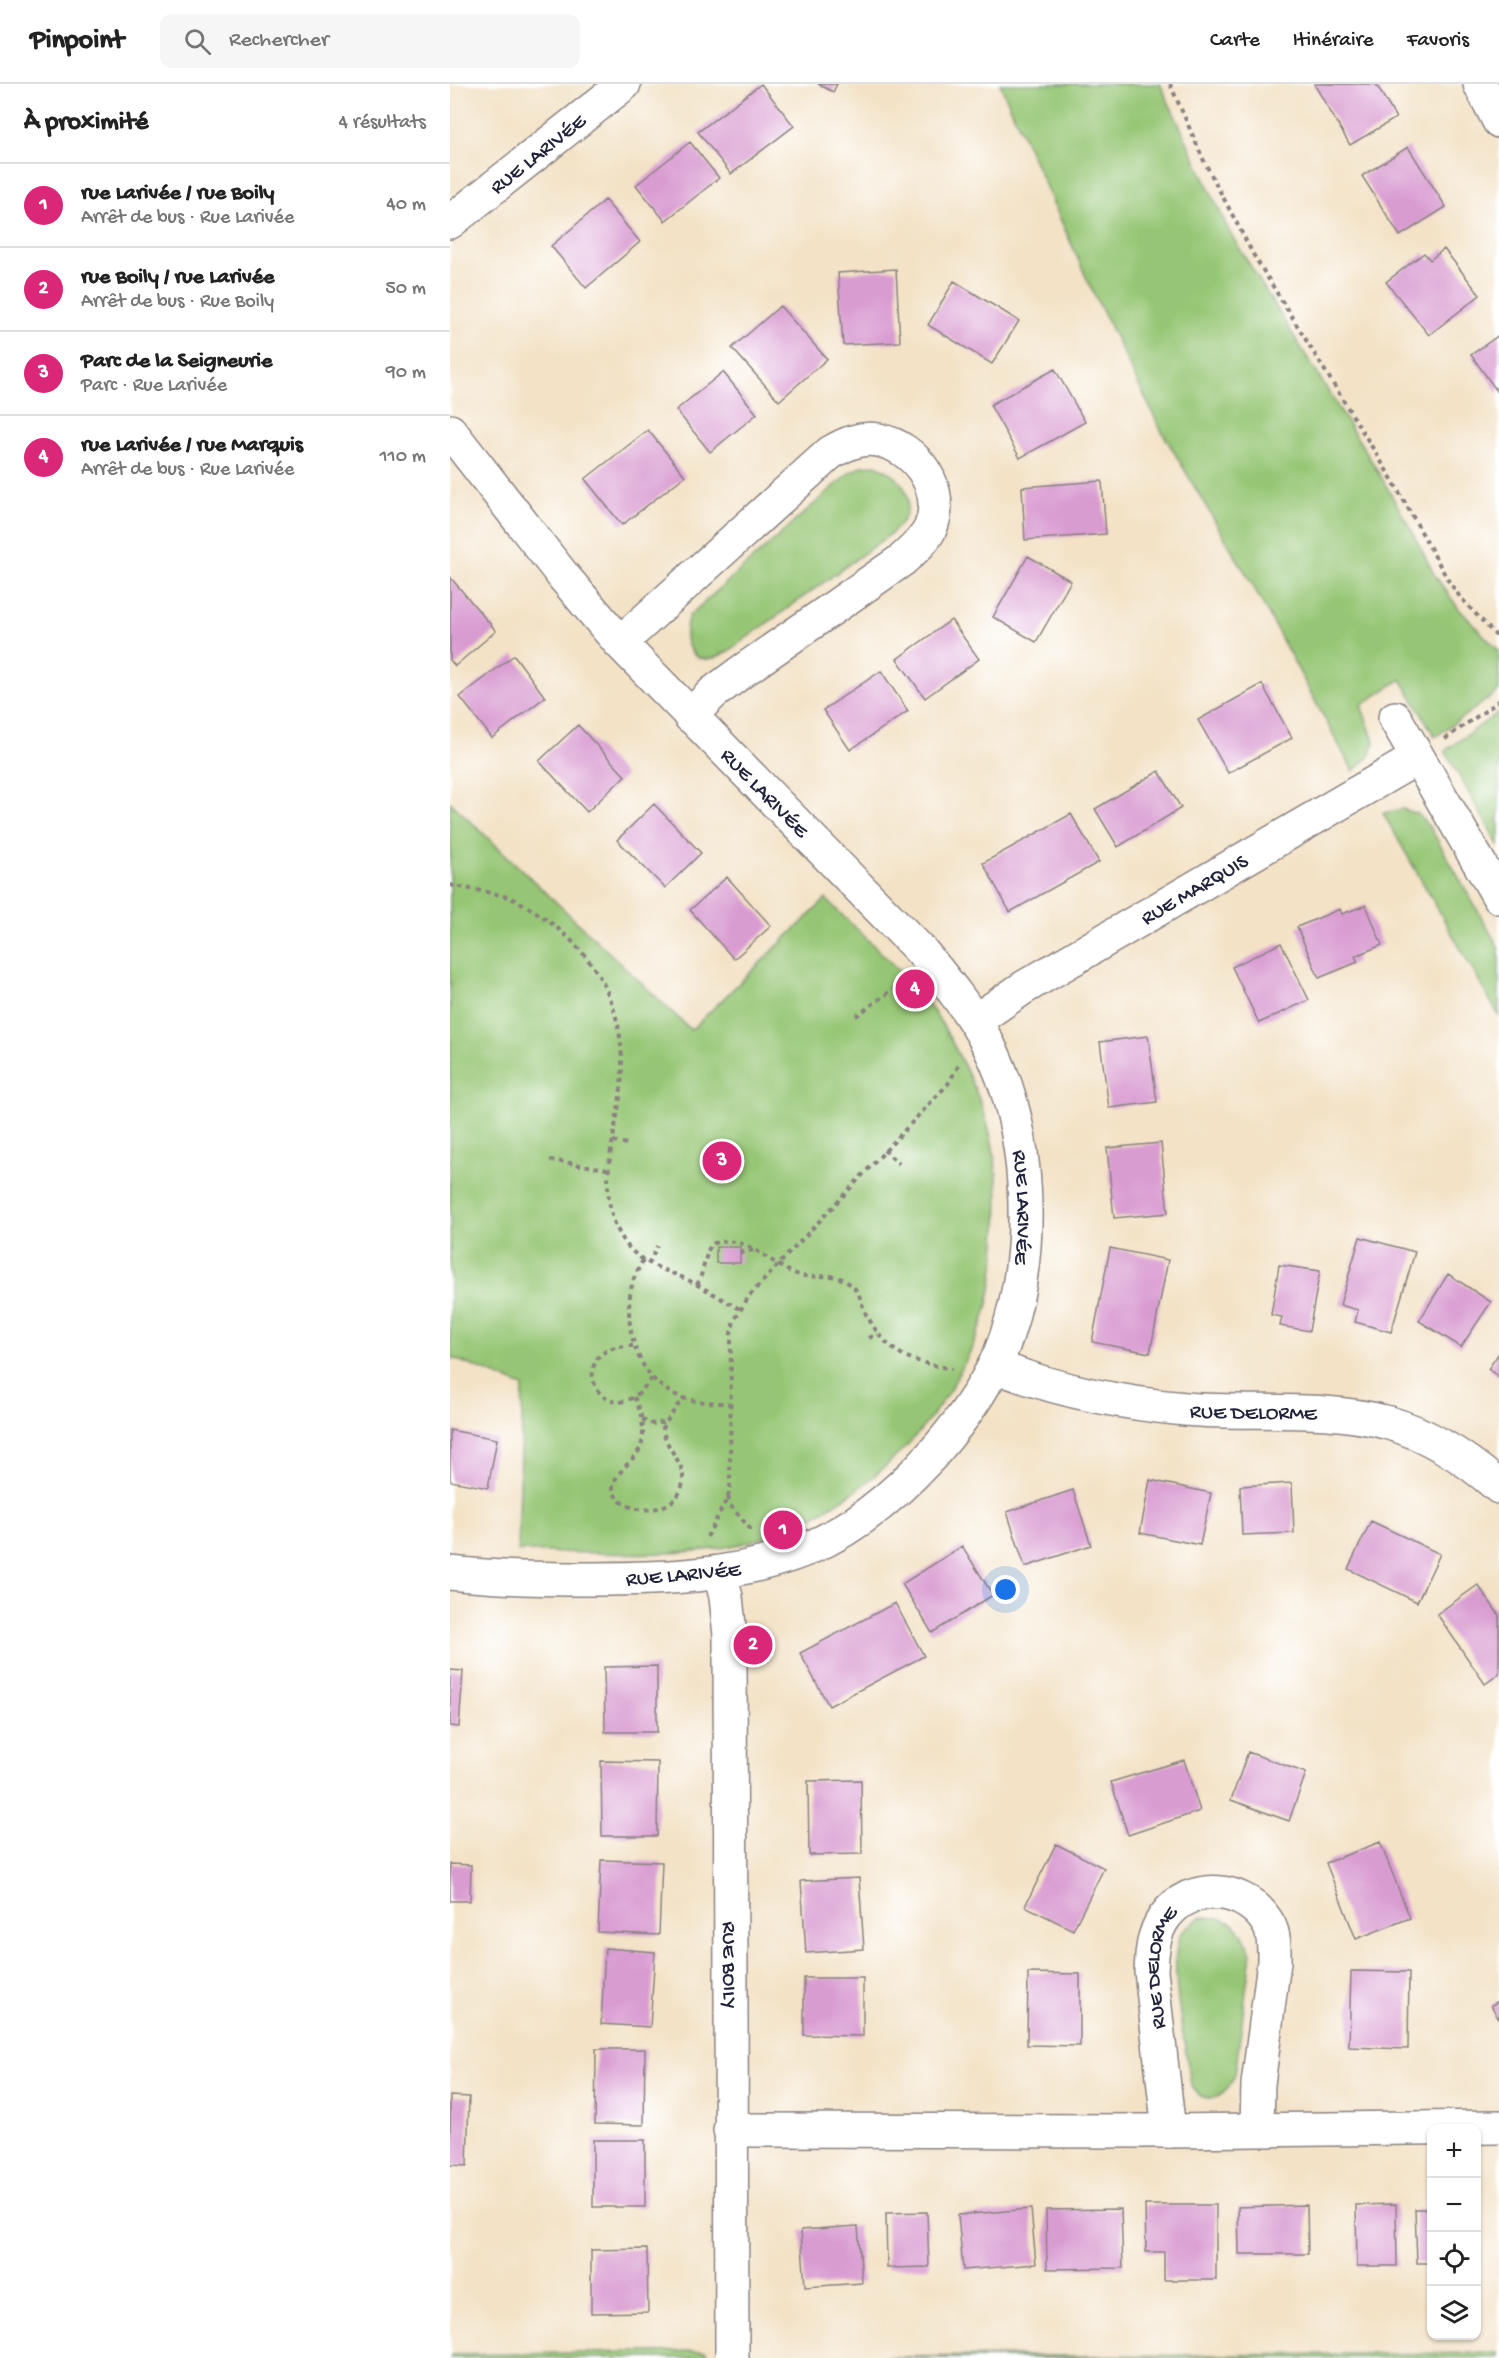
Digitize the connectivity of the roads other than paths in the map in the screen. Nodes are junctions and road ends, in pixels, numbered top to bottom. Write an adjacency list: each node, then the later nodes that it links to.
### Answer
1 (624, 84): 4 (street, RUE LARIVÉE)
2 (1480, 84): 3 (street)
3 (1499, 121)
4 (450, 222)
5 (450, 431): 6 (street, RUE LARIVÉE)
6 (620, 643): 7 (street, RUE LARIVÉE); 7 (street)
7 (690, 716): 11 (street, RUE LARIVÉE)
8 (1395, 718): 9 (street)
9 (1428, 751): 10 (street); 11 (street, RUE MARQUIS)
10 (1499, 897)
11 (975, 1022): 12 (street, RUE LARIVÉE)
12 (995, 1366): 13 (street, RUE DELORME); 15 (street, RUE LARIVÉE)
13 (1499, 1487)
14 (450, 1573): 15 (street, RUE LARIVÉE)
15 (720, 1573): 18 (street, RUE BOILY)
16 (1499, 2127): 17 (street)
17 (1257, 2128): 19 (street); 19 (street, RUE DELORME)
18 (730, 2130): 19 (street); 20 (street, RUE BOILY)
19 (1169, 2131)
20 (732, 2358)

